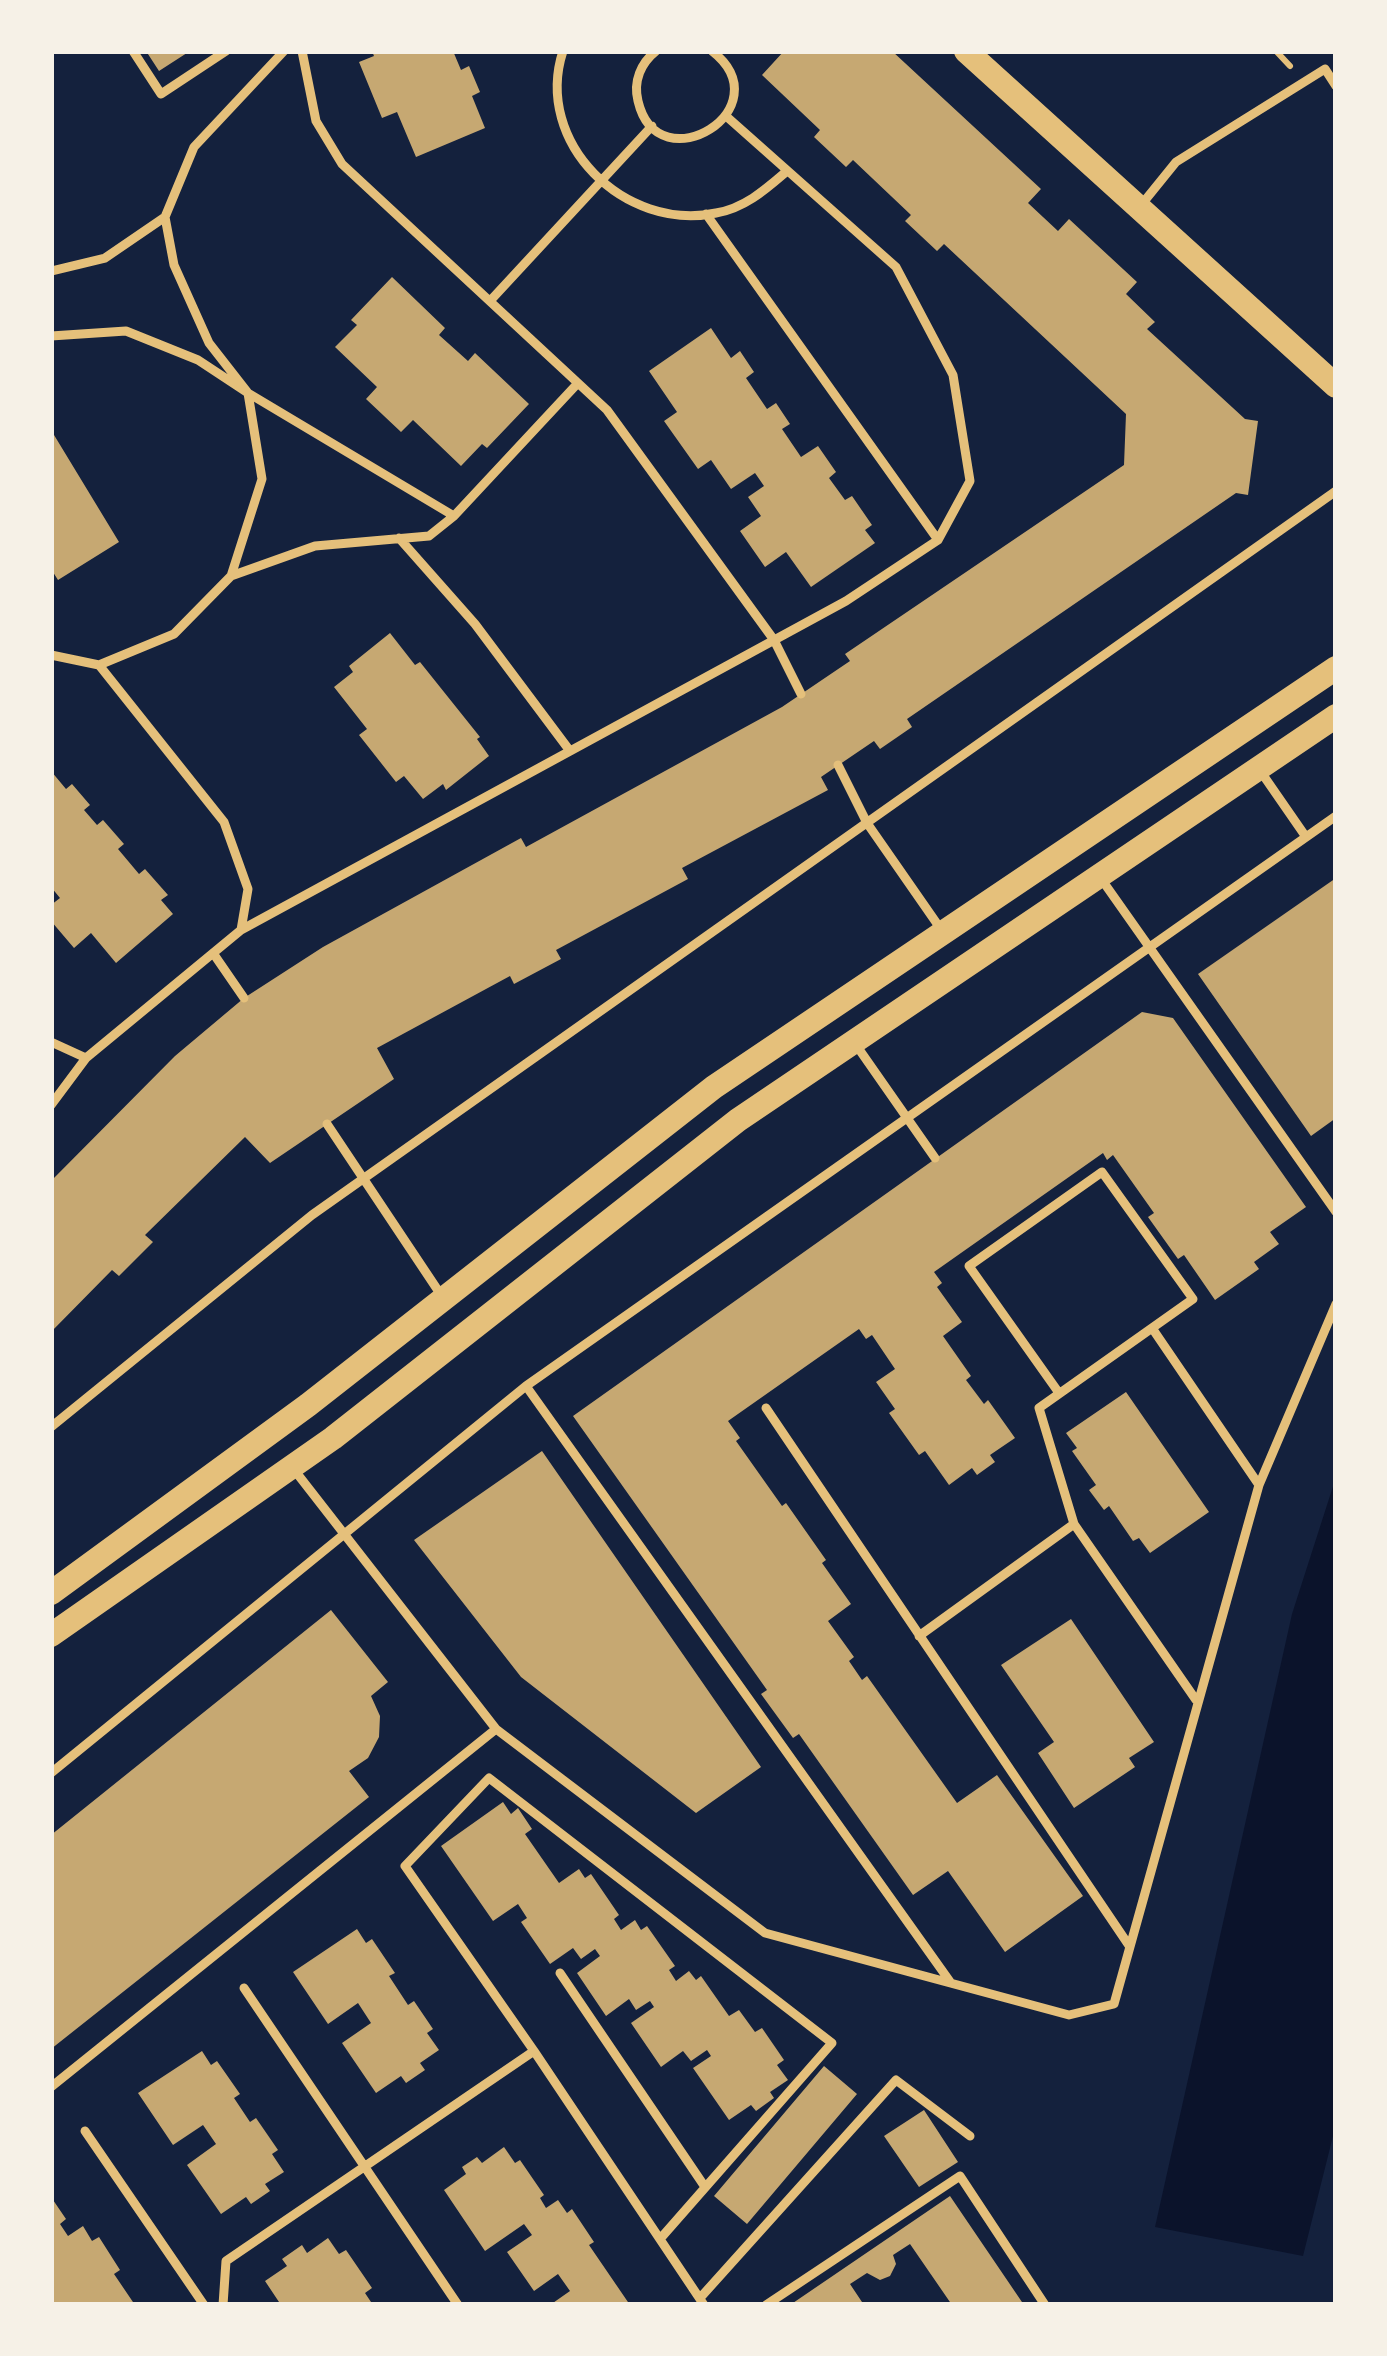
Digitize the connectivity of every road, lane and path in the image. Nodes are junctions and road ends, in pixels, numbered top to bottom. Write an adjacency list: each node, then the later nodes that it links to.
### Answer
1 (133, 51): 2 (lane)
2 (226, 51)
3 (284, 51): 16 (lane)
4 (302, 51): 18 (lane)
5 (562, 51): 13 (lane)
6 (656, 51): 11 (lane)
7 (966, 51): 14 (main road)
8 (715, 52): 10 (lane)
9 (1336, 86): 14 (lane)
10 (726, 116): 11 (lane); 12 (lane)
11 (652, 126): 13 (lane)
12 (787, 171): 15 (lane); 26 (lane)
13 (599, 182): 15 (lane); 18 (lane)
14 (1139, 208): 21 (main road)
15 (706, 214): 26 (lane)
16 (164, 217): 17 (lane); 22 (lane)
17 (51, 271)
18 (490, 302): 20 (lane)
19 (51, 336): 22 (lane)
20 (578, 383): 24 (lane); 28 (lane)
21 (1336, 386)
22 (248, 393): 24 (lane); 27 (lane)
23 (1336, 491): 38 (lane)
24 (454, 517): 25 (lane)
25 (399, 538): 27 (lane); 34 (lane)
26 (938, 540): 28 (lane)
27 (231, 576): 30 (lane)
28 (774, 640): 32 (lane); 34 (lane)
29 (51, 655): 30 (lane)
30 (99, 665): 41 (lane)
31 (1336, 668): 42 (main road)
32 (801, 694)
33 (1336, 716): 36 (main road)
34 (570, 751): 41 (lane)
35 (838, 765): 38 (lane)
36 (1259, 768): 39 (lane); 40 (main road)
37 (1336, 816): 39 (lane)
38 (867, 823): 42 (lane); 53 (lane)
39 (1306, 837): 43 (lane)
40 (1099, 876): 43 (lane); 47 (main road)
41 (241, 931): 44 (lane)
42 (943, 933): 57 (main road)
43 (1150, 948): 50 (lane); 54 (lane)
44 (213, 953): 45 (lane); 48 (lane)
45 (244, 998)
46 (51, 1042): 48 (lane)
47 (854, 1042): 50 (lane); 64 (main road)
48 (86, 1058): 49 (lane)
49 (51, 1105)
50 (908, 1118): 52 (lane); 60 (lane)
51 (328, 1124): 53 (lane)
52 (935, 1158)
53 (364, 1178): 57 (lane); 63 (lane)
54 (1336, 1212)
55 (988, 1233): 56 (lane)
56 (997, 1246): 59 (lane); 61 (lane)
57 (444, 1299): 68 (main road)
58 (1336, 1304): 65 (lane)
59 (1151, 1328): 61 (lane); 65 (lane)
60 (526, 1386): 67 (lane); 76 (lane)
61 (1059, 1393): 66 (lane)
62 (766, 1408): 70 (lane)
63 (51, 1426)
64 (292, 1467): 67 (lane); 69 (main road)
65 (1259, 1485): 71 (lane)
66 (1074, 1524): 70 (lane); 71 (lane)
67 (342, 1536): 72 (lane); 73 (lane)
68 (51, 1593)
69 (51, 1636)
70 (919, 1636): 74 (lane)
71 (1196, 1700): 74 (lane)
72 (496, 1729): 76 (lane); 79 (lane)
73 (51, 1773)
74 (1130, 1947): 76 (lane)
75 (560, 1973): 83 (lane)
76 (951, 1983)
77 (244, 1988): 82 (lane)
78 (534, 2051): 82 (lane); 83 (lane); 84 (lane)
79 (51, 2087)
80 (85, 2131): 86 (lane)
81 (970, 2136): 85 (lane)
82 (365, 2166): 87 (lane); 88 (lane)
83 (705, 2187): 84 (lane)
84 (660, 2239): 85 (lane)
85 (702, 2301)
86 (204, 2305)
87 (223, 2305)
88 (458, 2305)
89 (766, 2305): 90 (lane)
90 (1045, 2305)

